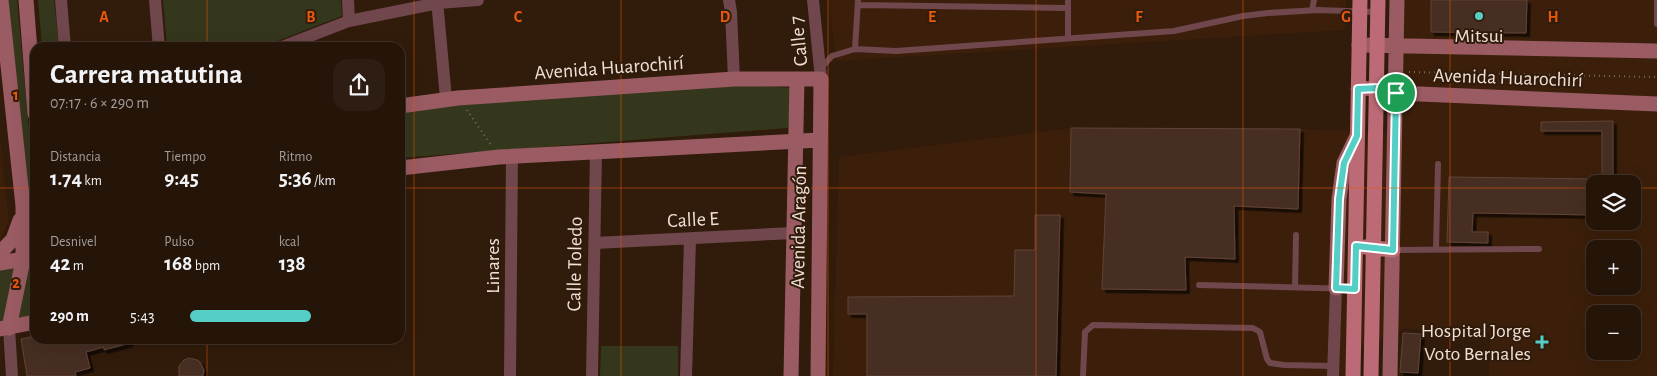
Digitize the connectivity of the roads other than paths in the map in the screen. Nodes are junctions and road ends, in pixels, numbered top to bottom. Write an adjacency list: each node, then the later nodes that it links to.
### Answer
1 (1, 0): 47 (street)
2 (26, 0): 29 (street)
3 (61, 0): 22 (street)
4 (155, 0): 23 (street)
5 (348, 0): 19 (street)
6 (478, 0): 13 (street)
7 (728, 0): 33 (street)
8 (813, 0): 31 (street, Calle 7)
9 (1068, 0): 17 (lane)
10 (1314, 0): 18 (lane)
11 (1397, 0): 27 (street)
12 (1657, 0): 20 (lane)
13 (438, 1): 19 (street); 37 (street)
14 (858, 2): 17 (lane); 28 (lane)
15 (1359, 6): 16 (lane); 18 (lane); 25 (main road)
16 (1378, 6): 26 (main road)
17 (1068, 8): 21 (lane)
18 (1312, 10): 21 (lane)
19 (349, 21): 24 (street)
20 (1657, 24)
21 (1068, 38): 28 (lane)
22 (64, 42)
23 (158, 42)
24 (295, 42)
25 (1359, 45): 26 (street, Avenida Huarochirí); 35 (main road)
26 (1378, 45): 27 (street, Avenida Huarochirí); 34 (main road)
27 (1396, 46): 30 (street, Avenida Huarochirí); 36 (street)
28 (855, 49): 31 (lane)
29 (30, 51)
30 (1657, 51)
31 (821, 74): 32 (street, Avenida Huarochirí); 41 (street, Avenida Aragón)
32 (797, 79): 33 (street, Avenida Huarochirí); 42 (street, Avenida Aragón)
33 (734, 80): 37 (street, Avenida Huarochirí)
34 (1378, 88): 35 (street, Avenida Huarochirí); 36 (street, Avenida Huarochirí); 53 (main road)
35 (1358, 89): 40 (main road)
36 (1396, 93): 38 (street, Avenida Huarochirí); 56 (street)
37 (452, 98): 39 (street, Avenida Huarochirí)
38 (1657, 104)
39 (405, 105)
40 (1357, 136): 52 (main road); 62 (street)
41 (820, 140): 42 (street); 72 (street, Avenida Aragón)
42 (796, 141): 43 (street); 48 (street, Avenida Aragón)
43 (596, 152): 44 (street); 51 (street, Calle Toledo)
44 (506, 157): 46 (street); 68 (street, Linares)
45 (1438, 164): 54 (lane)
46 (405, 167)
47 (23, 206): 57 (street); 58 (street)
48 (794, 233): 50 (street, Calle E); 71 (street, Avenida Aragón)
49 (1296, 235): 61 (lane)
50 (690, 239): 51 (street, Calle E); 70 (street)
51 (595, 243): 69 (street, Calle Toledo)
52 (1356, 246): 53 (main road); 63 (main road)
53 (1374, 248): 56 (main road); 75 (main road)
54 (1436, 249): 55 (lane); 56 (lane)
55 (1539, 249)
56 (1393, 250): 76 (street)
57 (0, 253)
58 (29, 258): 59 (street); 65 (street)
59 (0, 264)
60 (1199, 284): 61 (lane)
61 (1295, 287): 62 (lane)
62 (1336, 288): 63 (lane); 66 (street)
63 (1355, 289): 74 (main road)
64 (30, 323): 65 (street)
65 (4, 329): 67 (street)
66 (1333, 371): 73 (lane)
67 (12, 376)
68 (510, 376)
69 (592, 376)
70 (686, 376)
71 (791, 376)
72 (818, 376)
73 (1083, 376)
74 (1353, 376)
75 (1371, 376)
76 (1390, 376)

